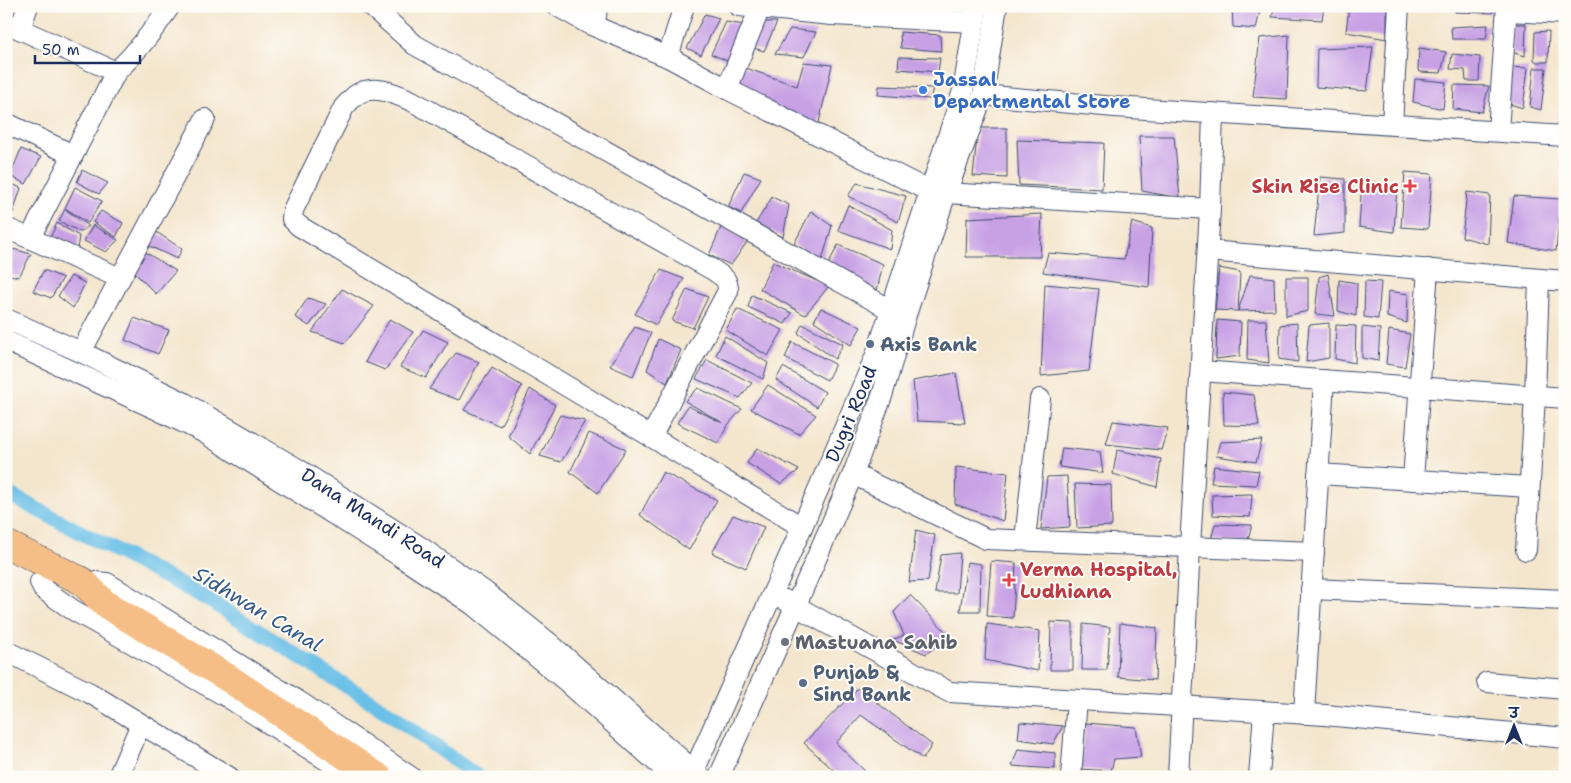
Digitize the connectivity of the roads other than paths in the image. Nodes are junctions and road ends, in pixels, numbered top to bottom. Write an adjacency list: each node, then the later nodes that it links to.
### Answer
1 (28, 6): 14 (street)
2 (170, 6): 17 (street)
3 (371, 6): 36 (street)
4 (557, 6): 15 (street)
5 (598, 6): 15 (street)
6 (684, 6): 16 (street)
7 (739, 6): 10 (street)
8 (997, 6): 19 (street, Dugri Road)
9 (1399, 6): 23 (street)
10 (760, 8): 12 (street); 18 (street)
11 (1507, 9): 13 (street); 24 (street)
12 (975, 14): 27 (street, Dugri Road)
13 (1565, 14)
14 (13, 26): 17 (street)
15 (594, 26): 16 (street)
16 (668, 57): 18 (street)
17 (116, 72): 26 (street)
18 (726, 89): 27 (street)
19 (983, 95): 20 (street); 27 (street, Dugri Road)
20 (1213, 113): 23 (street); 28 (street)
21 (205, 119): 33 (street)
22 (6, 123): 26 (street)
23 (1392, 124): 24 (street)
24 (1498, 131): 25 (street)
25 (1565, 136)
26 (73, 155): 30 (street)
27 (938, 192): 28 (street); 36 (street, Dugri Road); 47 (street, Dugri Road)
28 (1210, 209): 31 (street)
29 (6, 228): 30 (street)
30 (30, 238): 33 (street)
31 (1208, 250): 32 (street); 40 (street)
32 (1428, 269): 34 (street); 42 (street)
33 (120, 278): 39 (street)
34 (1539, 279): 35 (street); 43 (street)
35 (1565, 281)
36 (891, 310): 51 (street, Dugri Road)
37 (6, 319): 39 (street, Dana Mandi Road)
38 (6, 341): 80 (street)
39 (81, 352): 74 (street, Dana Mandi Road)
40 (1201, 371): 41 (street); 54 (street)
41 (1324, 380): 42 (street); 48 (street)
42 (1421, 387): 43 (street); 49 (street)
43 (1534, 396): 44 (street); 50 (street)
44 (1565, 398)
45 (1040, 399): 52 (street)
46 (651, 437): 46 (street); 51 (street)
47 (853, 474): 52 (street); 64 (street, Dugri Road)
48 (1318, 474): 49 (street); 56 (street)
49 (1413, 480): 50 (street)
50 (1529, 487): 55 (street)
51 (802, 527): 61 (street, Dugri Road)
52 (1026, 540): 54 (street)
53 (6, 544): 58 (highway)
54 (1190, 547): 56 (street); 69 (street)
55 (1526, 550)
56 (1314, 552): 60 (street)
57 (6, 562): 59 (highway)
58 (82, 581): 63 (highway); 79 (street)
59 (40, 582): 63 (highway); 77 (street)
60 (1311, 589): 62 (street); 71 (street)
61 (773, 593): 64 (street); 74 (street, Dugri Road)
62 (1565, 600)
63 (108, 606): 78 (highway)
64 (796, 606): 68 (street); 81 (street, Dugri Road)
65 (6, 651): 72 (street)
66 (1487, 682): 67 (street)
67 (1565, 689)
68 (1077, 700): 69 (street); 82 (street)
69 (1182, 707): 70 (street); 83 (street)
70 (1264, 712): 71 (street); 84 (street)
71 (1304, 714): 73 (street)
72 (141, 724): 75 (street); 76 (street)
73 (1565, 738)
74 (695, 775)
75 (118, 777)
76 (229, 777)
77 (353, 777)
78 (378, 777)
79 (411, 777)
80 (673, 777)
81 (719, 777)
82 (1071, 777)
83 (1178, 777)
84 (1259, 777)

